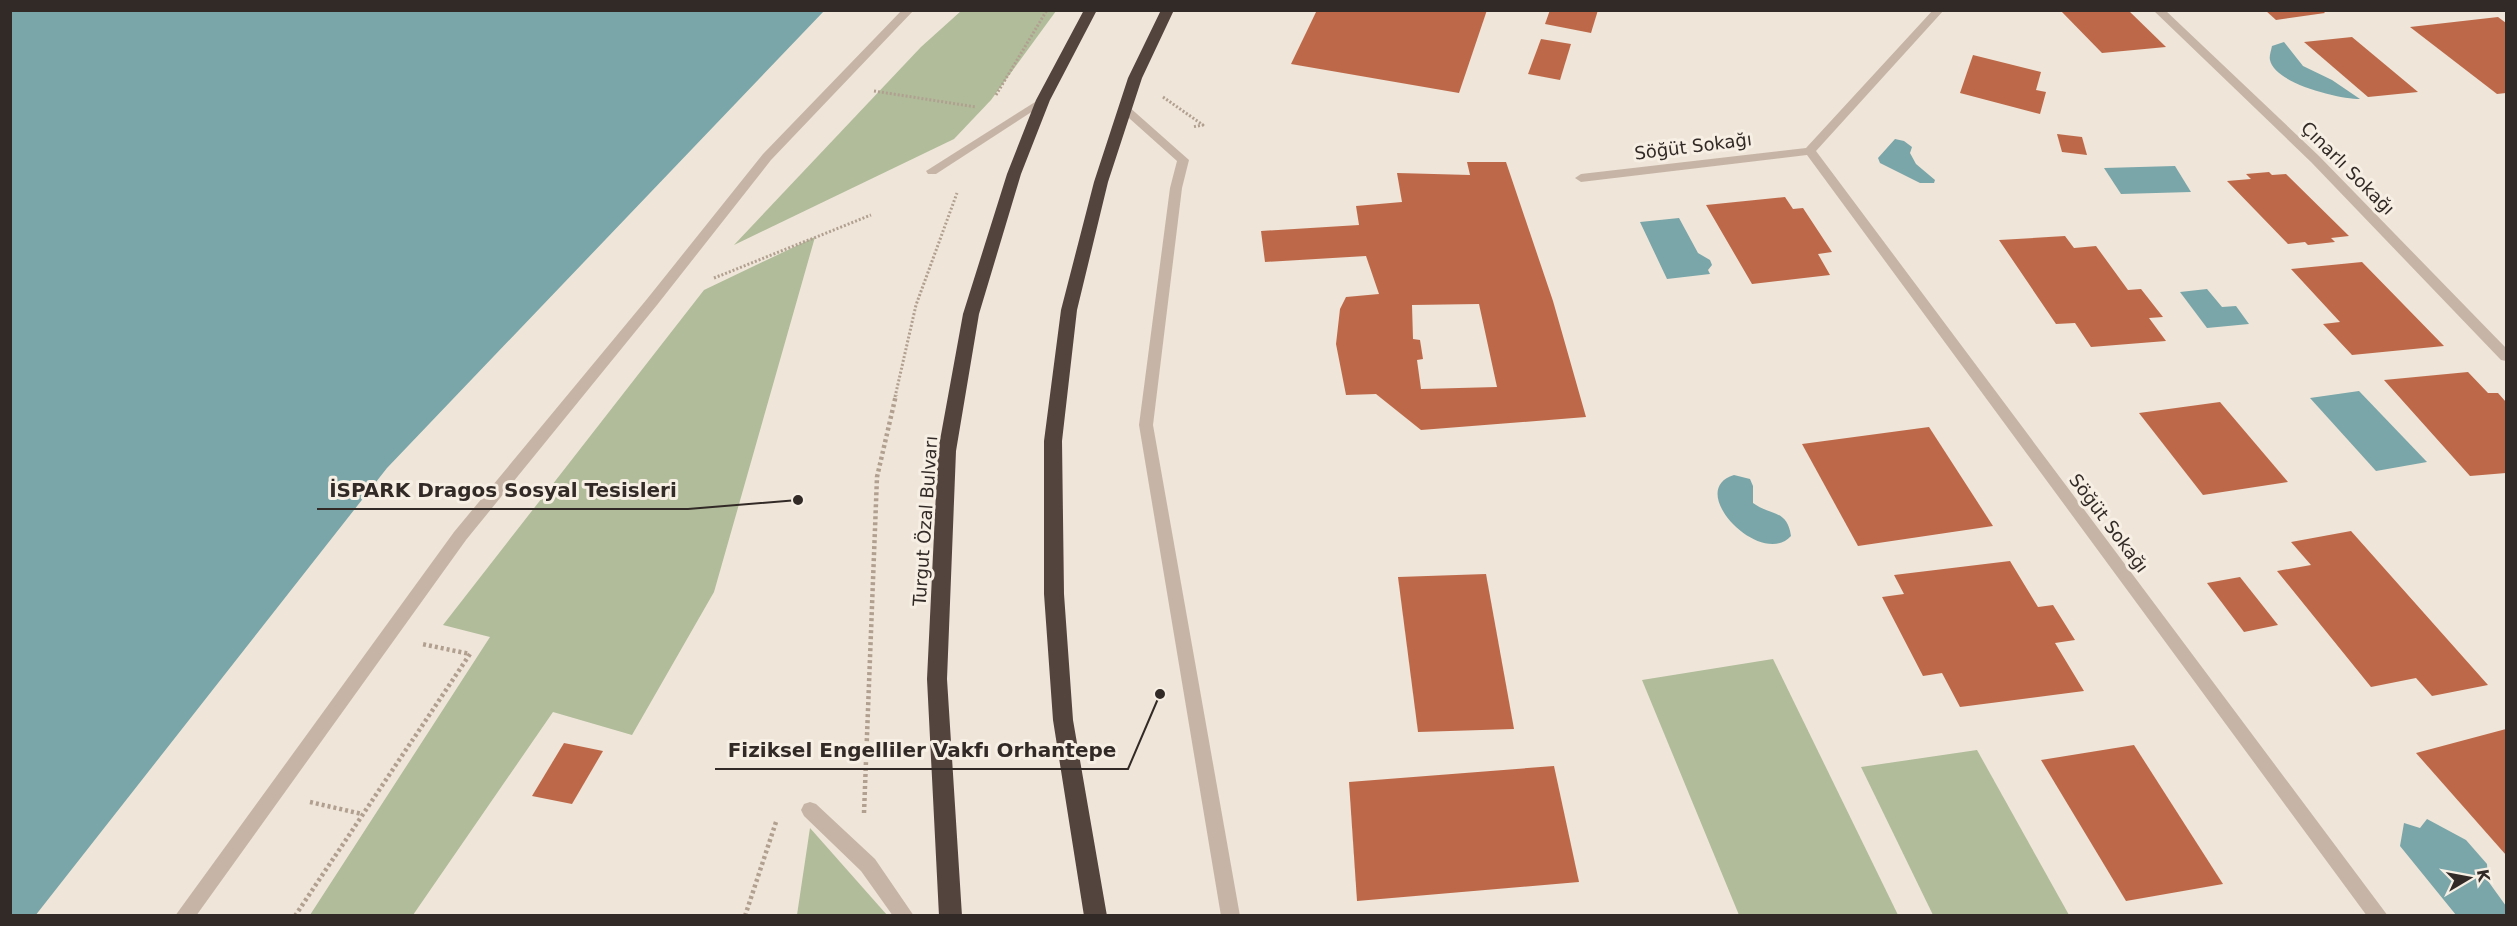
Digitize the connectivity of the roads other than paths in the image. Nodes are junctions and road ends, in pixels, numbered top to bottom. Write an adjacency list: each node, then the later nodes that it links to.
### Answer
1 (909, 10): 13 (street)
2 (1091, 10): 6 (highway, Turgut Özal Bulvarı)
3 (1168, 10): 7 (highway)
4 (1939, 10): 8 (street)
5 (2158, 10): 11 (street, Çınarlı Sokağı)
6 (1043, 100): 9 (street); 15 (highway, Turgut Özal Bulvarı)
7 (1124, 108): 16 (highway); 17 (street)
8 (1810, 152): 10 (street, Söğüt Sokağı); 18 (street, Söğüt Sokağı)
9 (932, 171)
10 (1581, 178)
11 (2506, 356)
12 (810, 810): 14 (street)
13 (184, 915)
14 (905, 915)
15 (951, 915)
16 (1096, 915)
17 (1231, 915)
18 (2379, 915)

